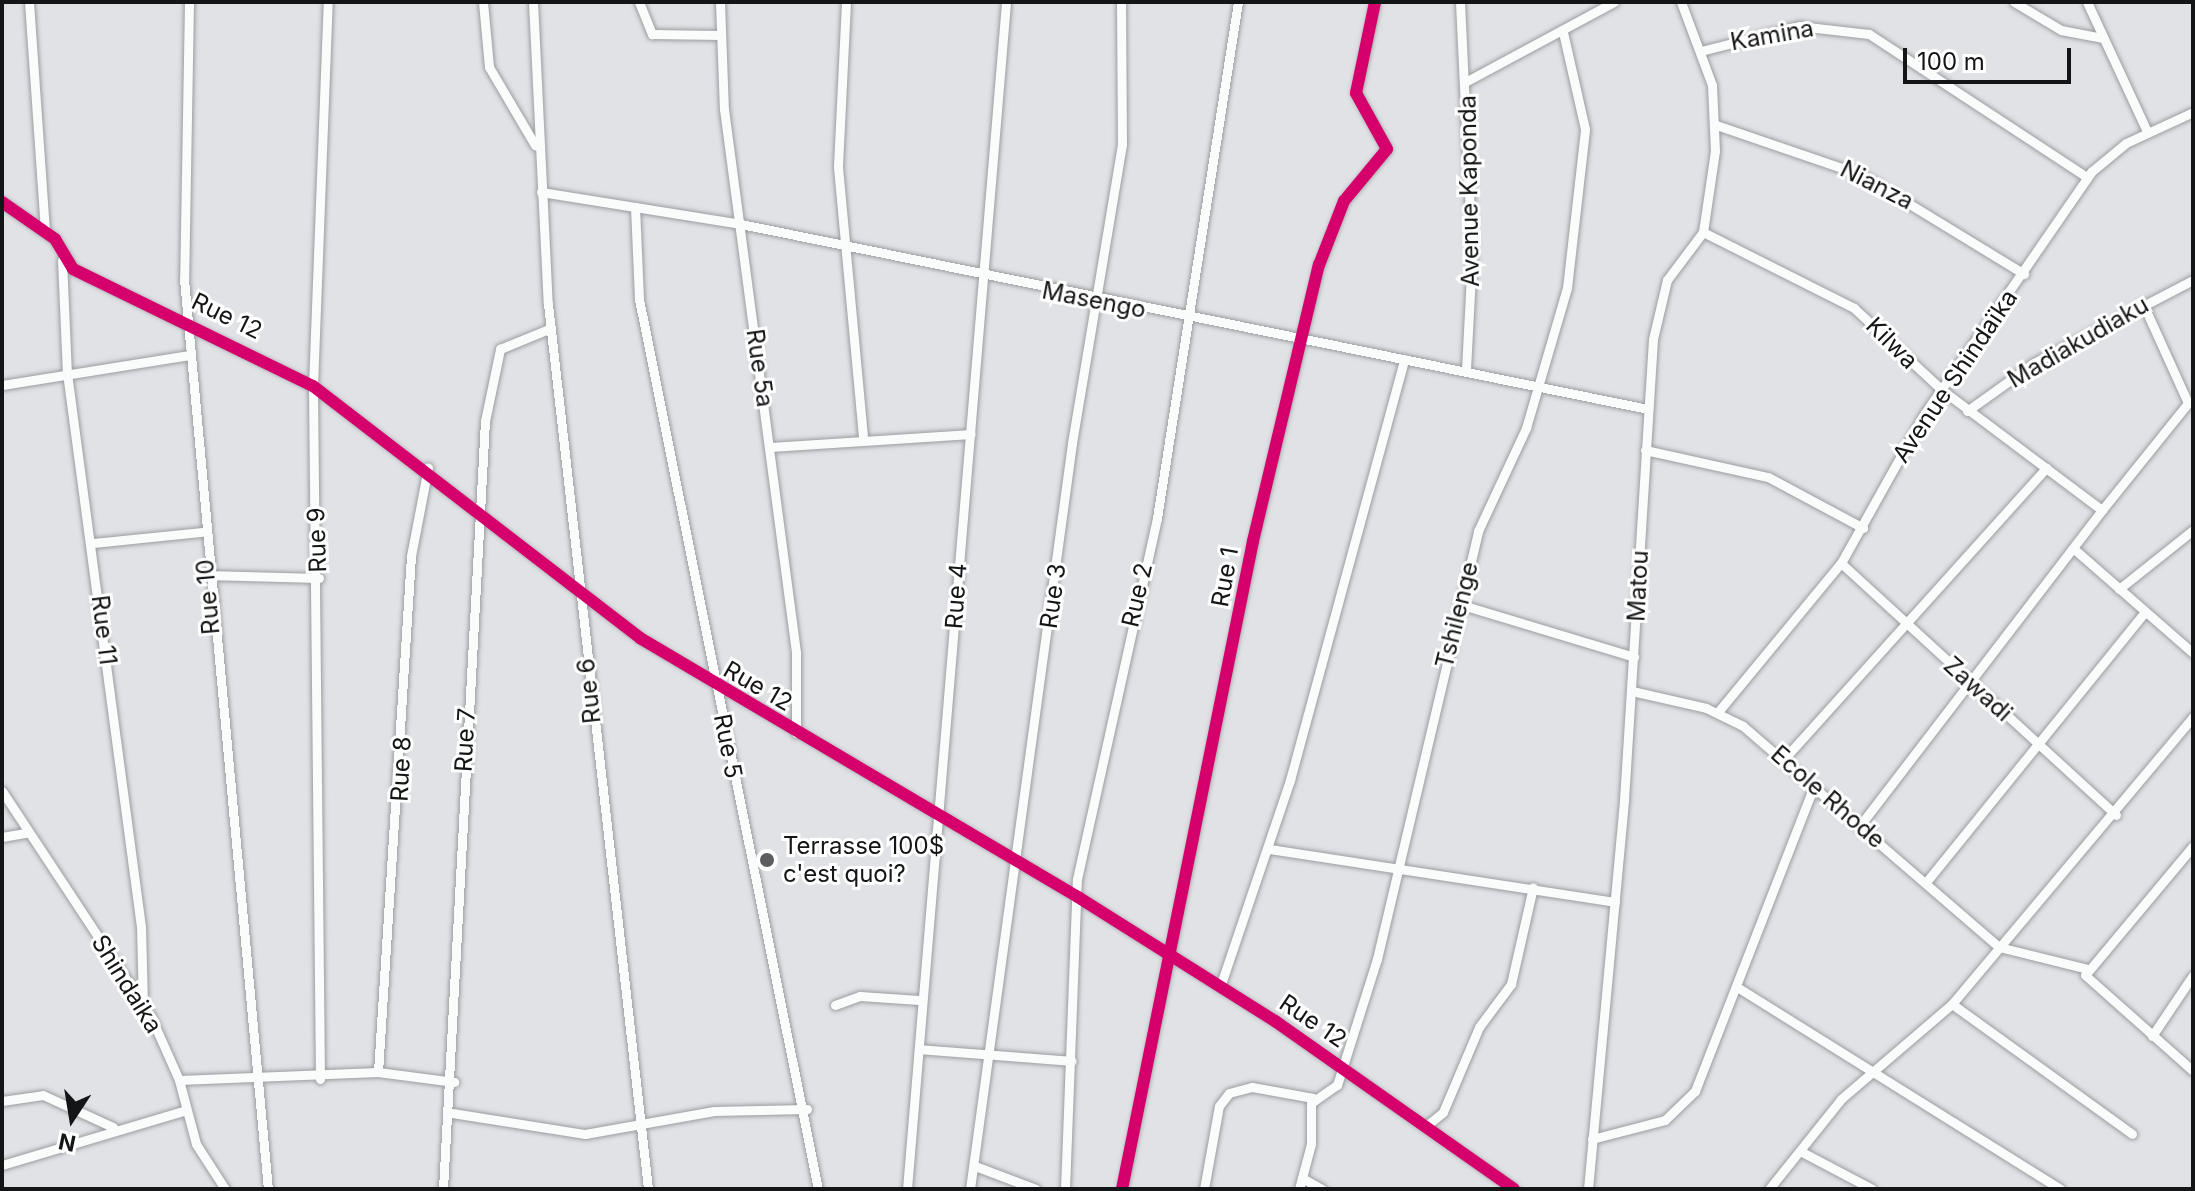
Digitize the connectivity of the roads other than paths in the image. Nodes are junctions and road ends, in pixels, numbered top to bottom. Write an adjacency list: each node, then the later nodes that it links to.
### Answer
1 (29, 2): 32 (street)
2 (189, 2): 42 (street, Rue 10)
3 (328, 2): 50 (street, Rue 9)
4 (483, 2): 26 (street)
5 (533, 2): 26 (street, Rue 6)
6 (639, 2): 19 (street)
7 (720, 2): 19 (street, Rue 5a)
8 (846, 2): 34 (street)
9 (1006, 2): 37 (street, Rue 4)
10 (1121, 2): 39 (street, Rue 3)
11 (1238, 2): 41 (street, Rue 2)
12 (1375, 2): 44 (street, Rue 1)
13 (1460, 2): 22 (street)
14 (1614, 2): 18 (street, Avenue Kaponda)
15 (1681, 2): 21 (street, Matou)
16 (2014, 2): 20 (street)
17 (2087, 2): 20 (street)
18 (1563, 32): 22 (street, Avenue Kaponda); 51 (street, Tshilenge)
19 (720, 35): 31 (street, Rue 5a)
20 (2103, 38): 25 (street)
21 (1701, 51): 24 (street, Matou); 27 (street, Kamina)
22 (1467, 81): 47 (street, Avenue Kaponda)
23 (2193, 112): 25 (street, Avenue Shindaïka)
24 (1716, 125): 33 (street, Matou); 36 (street, Nianza)
25 (2147, 131): 27 (street, Avenue Shindaïka)
26 (537, 148): 28 (street, Rue 6)
27 (2087, 177): 36 (street, Avenue Shindaïka)
28 (541, 192): 30 (street, Masengo); 43 (street, Rue 6)
29 (2, 202): 32 (street, Rue 12)
30 (635, 207): 31 (street, Masengo); 79 (street, Rue 5)
31 (741, 224): 34 (street, Masengo); 57 (street, Rue 5a)
32 (45, 229): 35 (street, Rue 12)
33 (1703, 232): 52 (street, Kilwa); 53 (street, Matou)
34 (847, 246): 37 (street, Masengo); 56 (street)
35 (62, 256): 42 (street, Rue 12); 48 (street, Rue 11)
36 (2024, 274): 52 (street, Avenue Shindaïka)
37 (982, 277): 39 (street, Masengo); 55 (street, Rue 4)
38 (2193, 280): 40 (street, Madiakudiaku)
39 (1096, 301): 41 (street, Masengo); 95 (street, Rue 3)
40 (2143, 304): 54 (street, Madiakudiaku); 61 (street)
41 (1186, 318): 44 (street, Masengo); 99 (street, Rue 2)
42 (188, 320): 45 (street, Rue 10); 50 (street, Rue 12)
43 (551, 328): 62 (street, Rue 7); 72 (street, Rue 6)
44 (1303, 339): 46 (street, Masengo); 102 (street, Rue 1)
45 (190, 355): 48 (street); 65 (street, Rue 10)
46 (1404, 359): 47 (street, Masengo); 94 (street)
47 (1466, 371): 51 (street, Masengo)
48 (67, 373): 49 (street); 66 (street, Rue 11)
49 (2, 385)
50 (313, 386): 59 (street, Rue 12); 70 (street, Rue 9)
51 (1540, 388): 53 (street, Masengo); 73 (street, Tshilenge)
52 (1942, 390): 54 (street, Kilwa); 63 (street, Avenue Shindaïka)
53 (1648, 409): 58 (street, Matou)
54 (1967, 411): 60 (street, Kilwa)
55 (971, 434): 56 (street); 88 (street, Rue 4)
56 (863, 436): 57 (street)
57 (771, 447): 83 (street, Rue 5a)
58 (1645, 450): 63 (street); 77 (street, Matou)
59 (428, 468): 62 (street, Rue 12); 117 (street, Rue 8)
60 (2046, 468): 61 (street, Kilwa); 75 (street)
61 (2102, 510): 67 (street)
62 (485, 518): 72 (street, Rue 12); 122 (street, Rue 7)
63 (1863, 528): 68 (street, Avenue Shindaïka)
64 (2193, 530): 71 (street)
65 (202, 532): 66 (street); 69 (street, Rue 10)
66 (93, 543): 108 (street, Rue 11)
67 (2073, 548): 71 (street); 78 (street)
68 (1841, 563): 75 (street, Zawadi); 81 (street, Avenue Shindaïka)
69 (206, 575): 70 (street); 121 (street, Rue 10)
70 (319, 578): 119 (street, Rue 9)
71 (2119, 589): 74 (street)
72 (580, 595): 79 (street, Rue 12); 130 (street, Rue 6)
73 (1459, 604): 77 (street); 96 (street, Tshilenge)
74 (2145, 612): 76 (street); 84 (street)
75 (1904, 621): 78 (street, Zawadi); 85 (street)
76 (2193, 653)
77 (1634, 657): 80 (street, Matou)
78 (1970, 682): 84 (street, Zawadi); 90 (street)
79 (717, 688): 83 (street, Rue 12); 125 (street, Rue 5)
80 (1632, 691): 81 (street, Ecole Rhode); 100 (street, Matou)
81 (1718, 712): 85 (street, Ecole Rhode)
82 (2193, 717): 89 (street)
83 (796, 733): 88 (street, Rue 12)
84 (2041, 746): 89 (street, Zawadi); 97 (street)
85 (1784, 759): 86 (street, Ecole Rhode)
86 (1814, 786): 90 (street, Ecole Rhode); 106 (street)
87 (2, 791): 91 (street, Shindaika)
88 (939, 811): 95 (street, Rue 12); 107 (street, Rue 4)
89 (2116, 815): 101 (street)
90 (1860, 825): 97 (street, Ecole Rhode)
91 (29, 832): 92 (street); 108 (street, Shindaika)
92 (2, 837)
93 (2193, 846): 103 (street)
94 (1269, 849): 96 (street); 105 (street)
95 (1012, 858): 99 (street, Rue 12); 113 (street, Rue 3)
96 (1399, 869): 98 (street); 115 (street, Tshilenge)
97 (1927, 881): 101 (street, Ecole Rhode)
98 (1533, 887): 100 (street); 128 (street)
99 (1078, 897): 102 (street, Rue 12); 114 (street, Rue 2)
100 (1615, 902): 132 (street, Matou)
101 (1999, 947): 103 (street); 109 (street)
102 (1170, 955): 105 (street, Rue 12); 146 (street, Rue 1)
103 (2088, 969): 111 (street)
104 (2193, 975): 111 (street)
105 (1220, 987): 115 (street, Rue 12)
106 (1737, 987): 118 (street); 132 (street)
107 (919, 1000): 110 (street); 112 (street, Rue 4)
108 (143, 1003): 120 (street, Shindaika)
109 (1952, 1004): 118 (street); 131 (street)
110 (835, 1005)
111 (2152, 1036): 116 (street)
112 (919, 1049): 113 (street); 142 (street, Rue 4)
113 (988, 1056): 114 (street); 135 (street, Rue 3)
114 (1072, 1061): 145 (street, Rue 2)
115 (1343, 1068): 123 (street, Tshilenge); 128 (street, Rue 12)
116 (2193, 1071)
117 (378, 1072): 119 (street); 122 (street)
118 (1871, 1072): 133 (street); 154 (street)
119 (320, 1079): 121 (street)
120 (179, 1080): 121 (street); 126 (street, Shindaika)
121 (256, 1080): 138 (street, Rue 10)
122 (454, 1082): 127 (street, Rue 7)
123 (1313, 1098): 136 (street); 147 (street)
124 (2, 1101): 129 (street)
125 (807, 1109): 130 (street); 141 (street, Rue 5)
126 (186, 1110): 129 (street); 137 (street, Shindaika)
127 (452, 1113): 130 (street); 139 (street, Rue 7)
128 (1426, 1126): 150 (street, Rue 12)
129 (113, 1127): 134 (street)
130 (640, 1129): 140 (street, Rue 6)
131 (2132, 1134)
132 (1592, 1139): 151 (street, Matou)
133 (1800, 1151): 152 (street); 153 (street)
134 (2, 1165)
135 (975, 1166): 143 (street, Rue 3); 144 (street)
136 (1302, 1178): 148 (street); 149 (street)
137 (225, 1189)
138 (268, 1189)
139 (443, 1189)
140 (648, 1189)
141 (818, 1189)
142 (907, 1189)
143 (970, 1189)
144 (1036, 1189)
145 (1065, 1189)
146 (1122, 1189)
147 (1204, 1189)
148 (1299, 1189)
149 (1322, 1189)
150 (1514, 1189)
151 (1588, 1189)
152 (1769, 1189)
153 (1872, 1189)
154 (2060, 1189)

